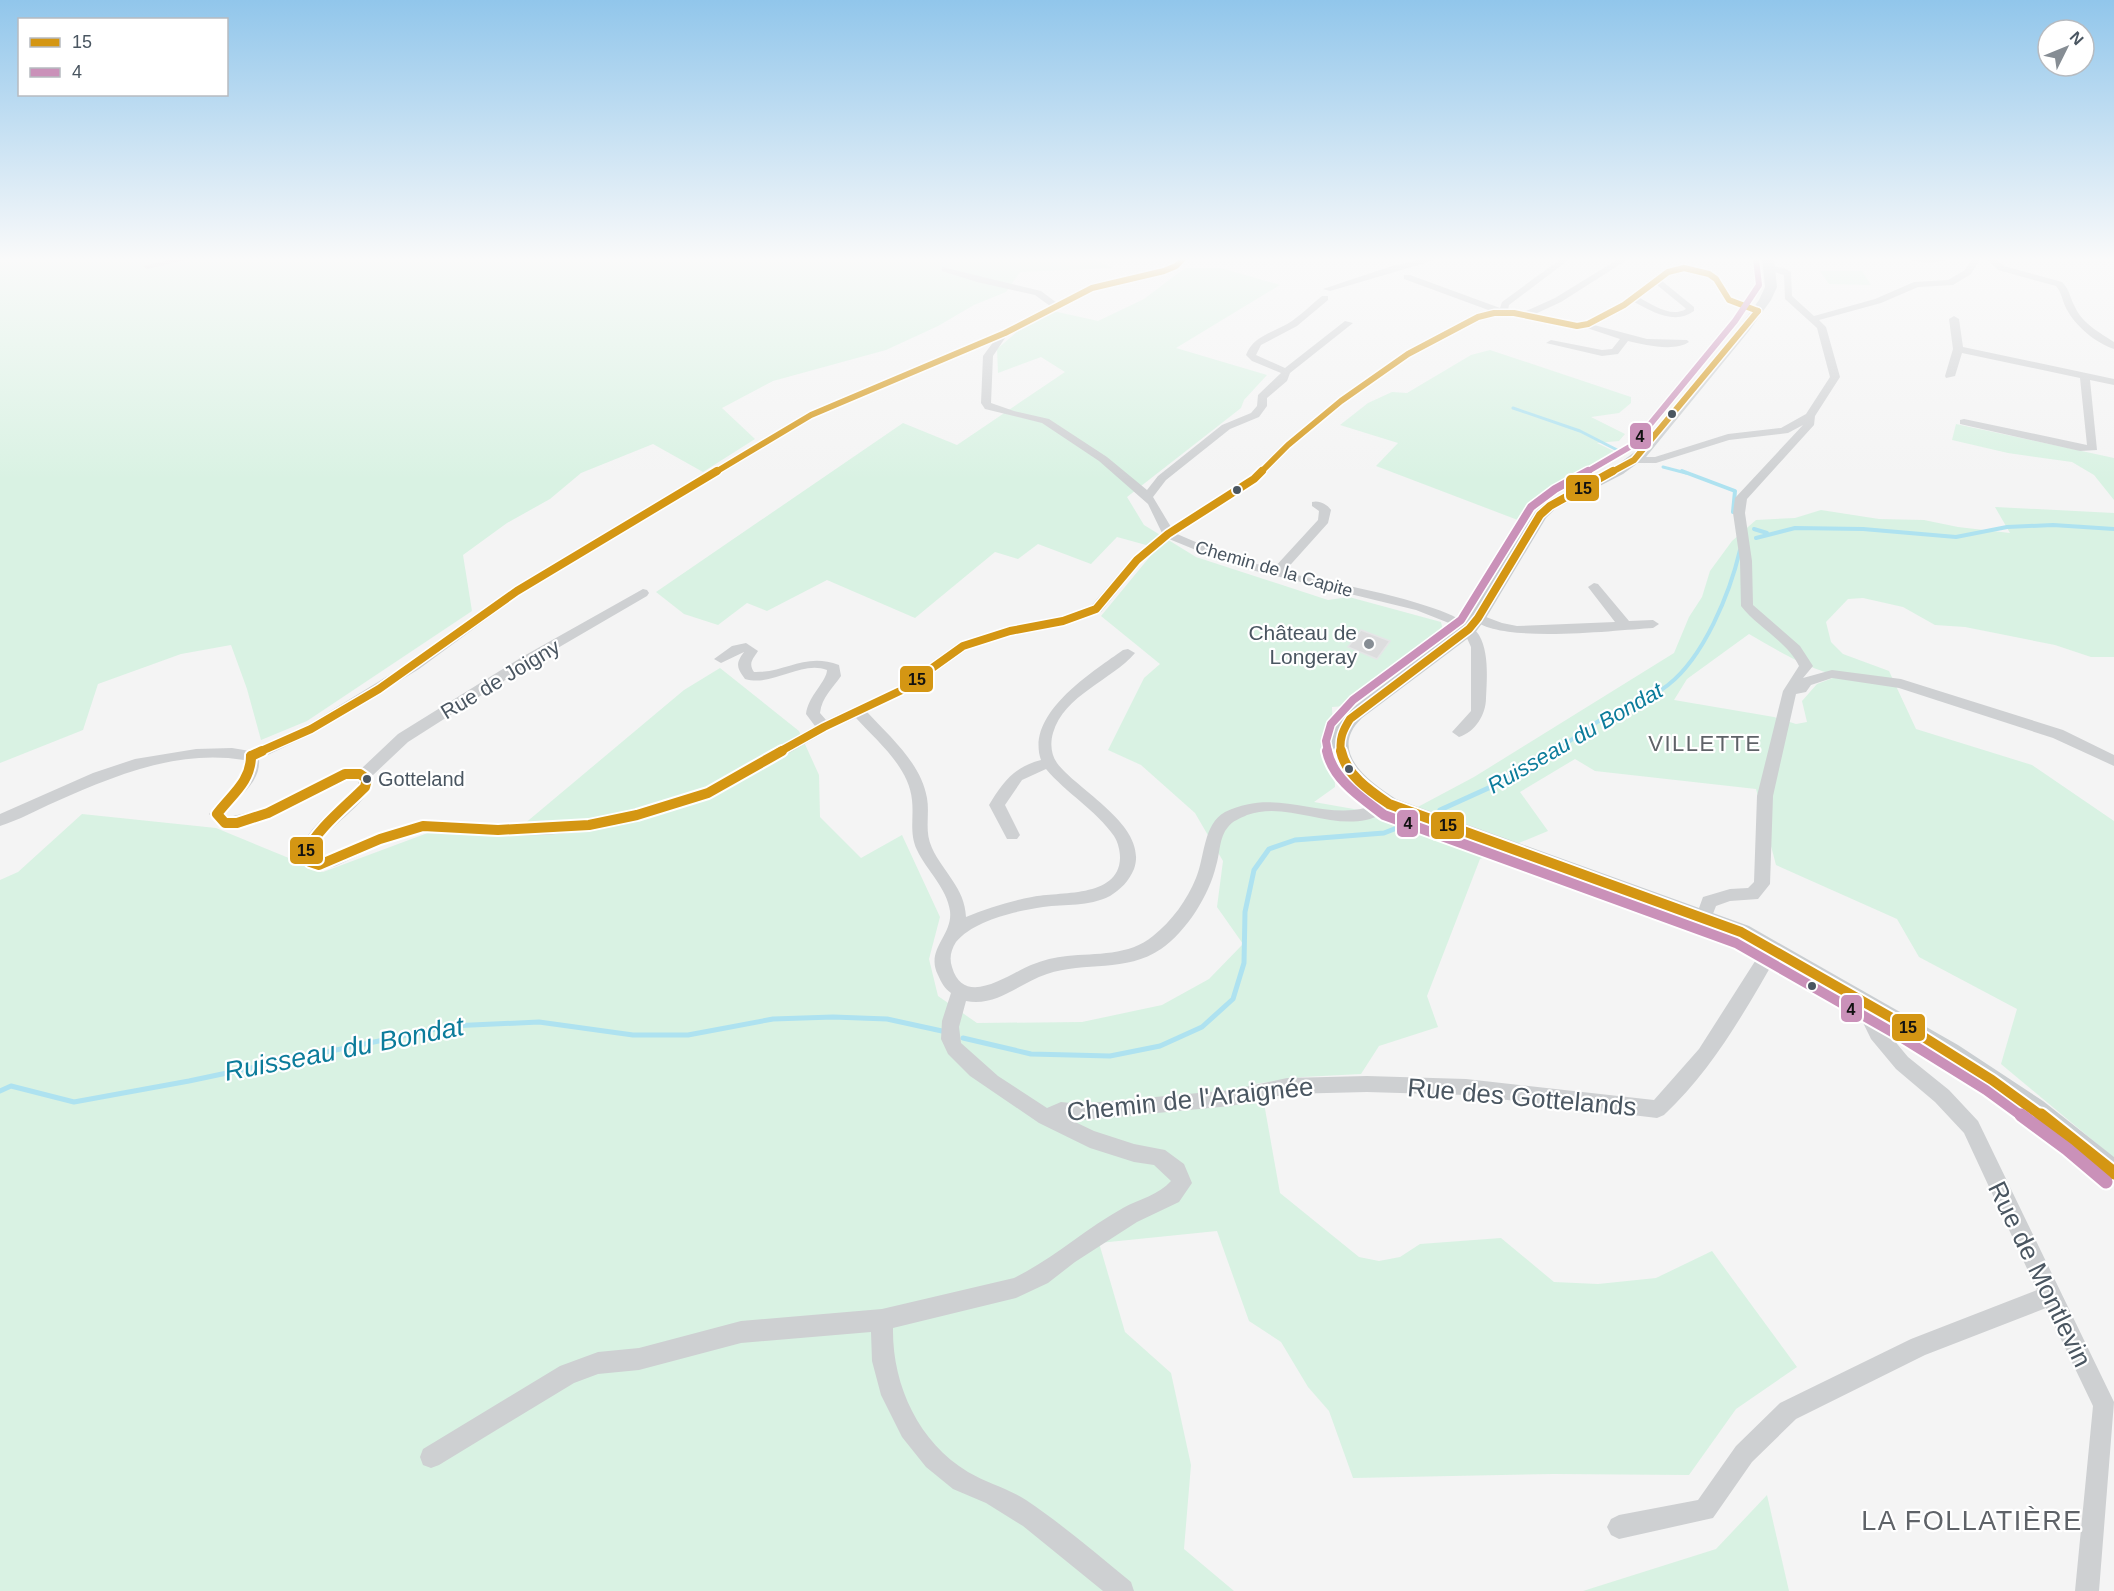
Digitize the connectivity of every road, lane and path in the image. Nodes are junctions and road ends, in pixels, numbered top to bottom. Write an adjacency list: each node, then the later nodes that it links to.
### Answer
1 (1278, 332): 15 (street)
2 (1336, 332): 15 (street)
3 (1450, 332): 24 (street)
4 (1610, 332): 10 (street)
5 (1740, 332): 21 (main road)
6 (1823, 332): 19 (street)
7 (1956, 332): 14 (street)
8 (2092, 332): 13 (street)
9 (1005, 333): 22 (street, Chemin de la Capite); 37 (street)
10 (1626, 337): 11 (street); 12 (street)
11 (1684, 342)
12 (1551, 343)
13 (2114, 346)
14 (1958, 349): 16 (street); 17 (street)
15 (1286, 372): 22 (street)
16 (1950, 376)
17 (2085, 376): 18 (street); 20 (street)
18 (2114, 382)
19 (1810, 416): 21 (street); 33 (street)
20 (1964, 422)
21 (1634, 460): 28 (main road)
22 (1147, 497): 24 (street, Chemin de la Capite)
23 (1316, 504): 25 (street)
24 (1168, 534): 25 (street, Chemin de la Capite); 34 (street)
25 (1276, 573): 28 (street, Chemin de la Capite)
26 (1594, 587): 30 (street)
27 (643, 593): 40 (street, Rue de Joigny)
28 (1474, 624): 30 (street, Chemin de la Capite); 36 (street); 41 (main road)
29 (1653, 624): 30 (street, Chemin de la Capite)
30 (1625, 625)
31 (1128, 652): 39 (street)
32 (721, 659): 35 (street)
33 (1790, 691): 38 (street); 44 (street)
34 (857, 710): 35 (street); 45 (street)
35 (824, 727): 40 (street)
36 (1459, 732)
37 (251, 756): 40 (street); 42 (street)
38 (2114, 761)
39 (1049, 763): 43 (street); 45 (street)
40 (364, 774)
41 (1389, 804): 44 (main road); 47 (street)
42 (0, 820)
43 (1012, 835)
44 (1703, 919): 46 (main road)
45 (958, 929): 47 (street)
46 (1772, 949): 48 (main road); 49 (street, Rue des Gottelands)
47 (961, 990): 50 (street, Chemin de l'Araignée)
48 (1861, 1000): 51 (main road); 52 (street, Rue de Montlevin)
49 (1367, 1084): 50 (street, Chemin de l'Araignée)
50 (1046, 1117): 53 (street)
51 (2114, 1173)
52 (2051, 1295): 55 (street); 57 (street, Rue de Montlevin)
53 (882, 1320): 54 (street); 56 (street)
54 (431, 1457)
55 (1619, 1527)
56 (1122, 1591)
57 (2087, 1591)

